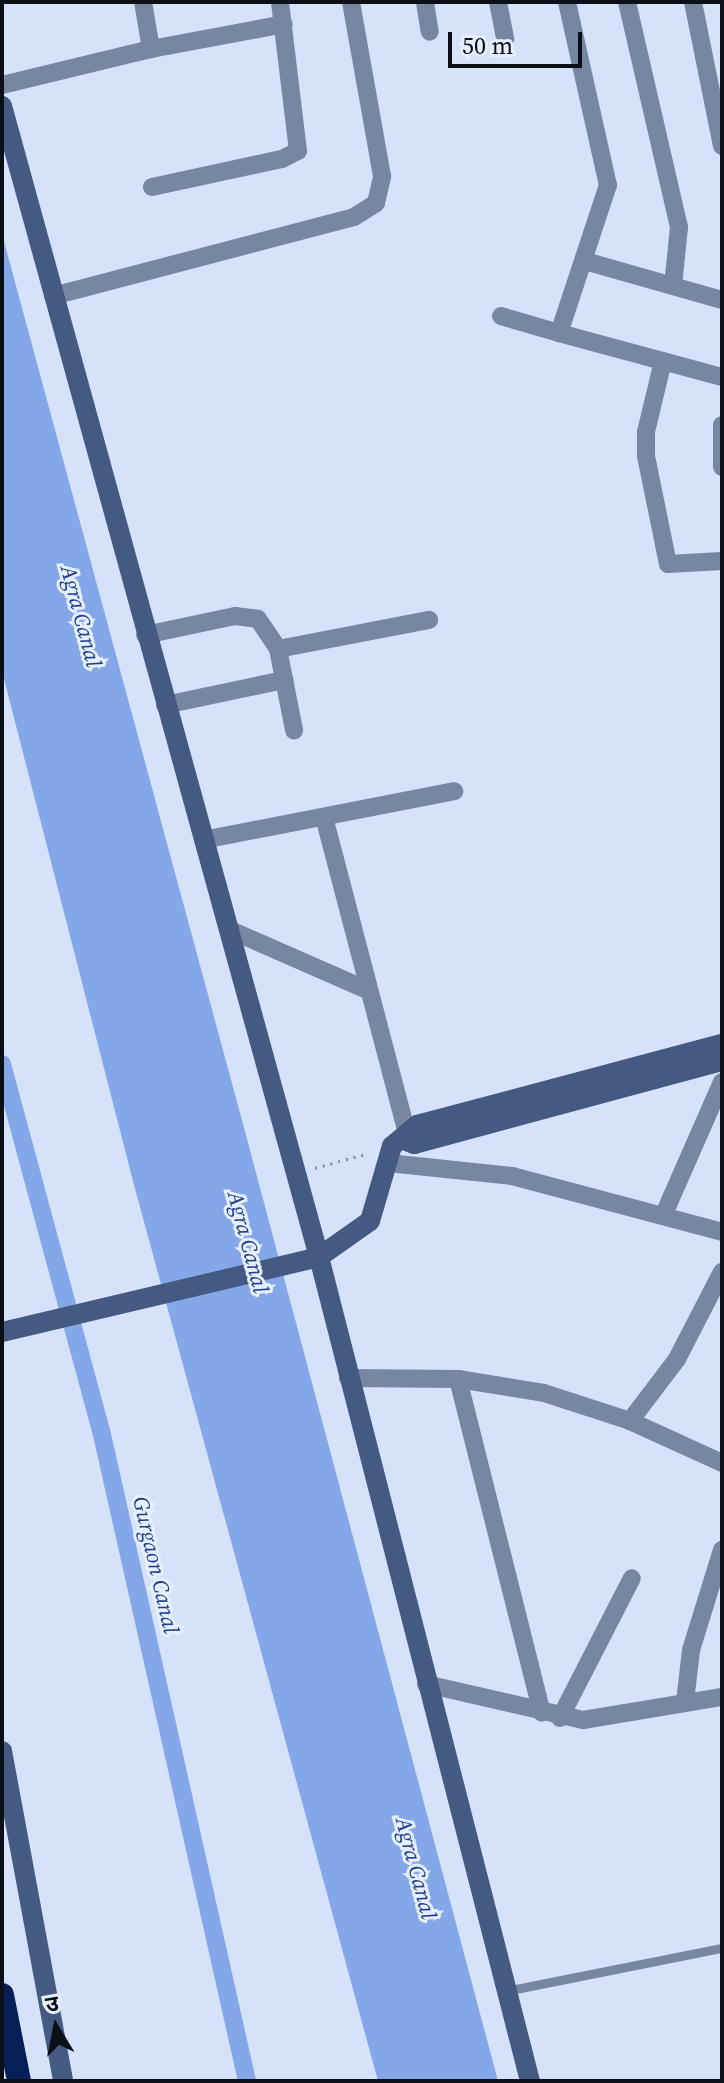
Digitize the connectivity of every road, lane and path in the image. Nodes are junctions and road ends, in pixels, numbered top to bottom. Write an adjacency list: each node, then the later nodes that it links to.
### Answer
1 (143, 2): 12 (street)
2 (280, 2): 9 (street)
3 (351, 2): 19 (street)
4 (425, 2): 10 (street)
5 (498, 2): 11 (street)
6 (567, 2): 17 (street)
7 (627, 2): 18 (street)
8 (693, 2): 15 (street)
9 (284, 24): 12 (street); 16 (street)
10 (430, 32)
11 (505, 39)
12 (151, 49): 13 (street)
13 (2, 85)
14 (2, 106): 19 (street)
15 (722, 146)
16 (152, 187)
17 (585, 261): 18 (street); 22 (street)
18 (673, 286): 20 (street)
19 (53, 296): 29 (street)
20 (722, 300)
21 (501, 316): 22 (street)
22 (559, 333): 23 (street)
23 (663, 361): 24 (street); 27 (street)
24 (722, 377)
25 (722, 425): 26 (street)
26 (722, 467)
27 (722, 561)
28 (429, 620): 30 (street)
29 (145, 635): 30 (street); 32 (street)
30 (278, 649): 31 (street)
31 (284, 680): 32 (street); 33 (street)
32 (165, 705): 36 (street)
33 (294, 730)
34 (454, 791): 35 (street)
35 (324, 817): 36 (street); 38 (street)
36 (203, 840): 37 (street)
37 (228, 929): 38 (street); 43 (street)
38 (367, 990): 42 (street)
39 (722, 1044): 42 (street)
40 (722, 1061): 42 (street)
41 (722, 1082): 44 (street)
42 (397, 1145): 43 (path); 44 (street); 46 (street)
43 (296, 1174): 46 (street)
44 (664, 1214): 45 (street)
45 (722, 1232)
46 (319, 1257): 48 (street); 49 (street)
47 (722, 1272): 51 (street)
48 (2, 1332)
49 (348, 1378): 50 (street); 55 (street)
50 (458, 1379): 51 (street); 58 (street)
51 (630, 1421): 52 (street)
52 (722, 1463)
53 (722, 1550): 57 (street)
54 (632, 1578): 58 (street)
55 (426, 1684): 58 (street); 61 (street)
56 (722, 1697): 57 (street)
57 (685, 1702): 58 (street)
58 (551, 1716)
59 (2, 1751): 64 (street)
60 (722, 1948): 61 (lane)
61 (506, 1991): 65 (street)
62 (2, 1995): 63 (highway)
63 (19, 2081)
64 (63, 2081)
65 (530, 2081)

